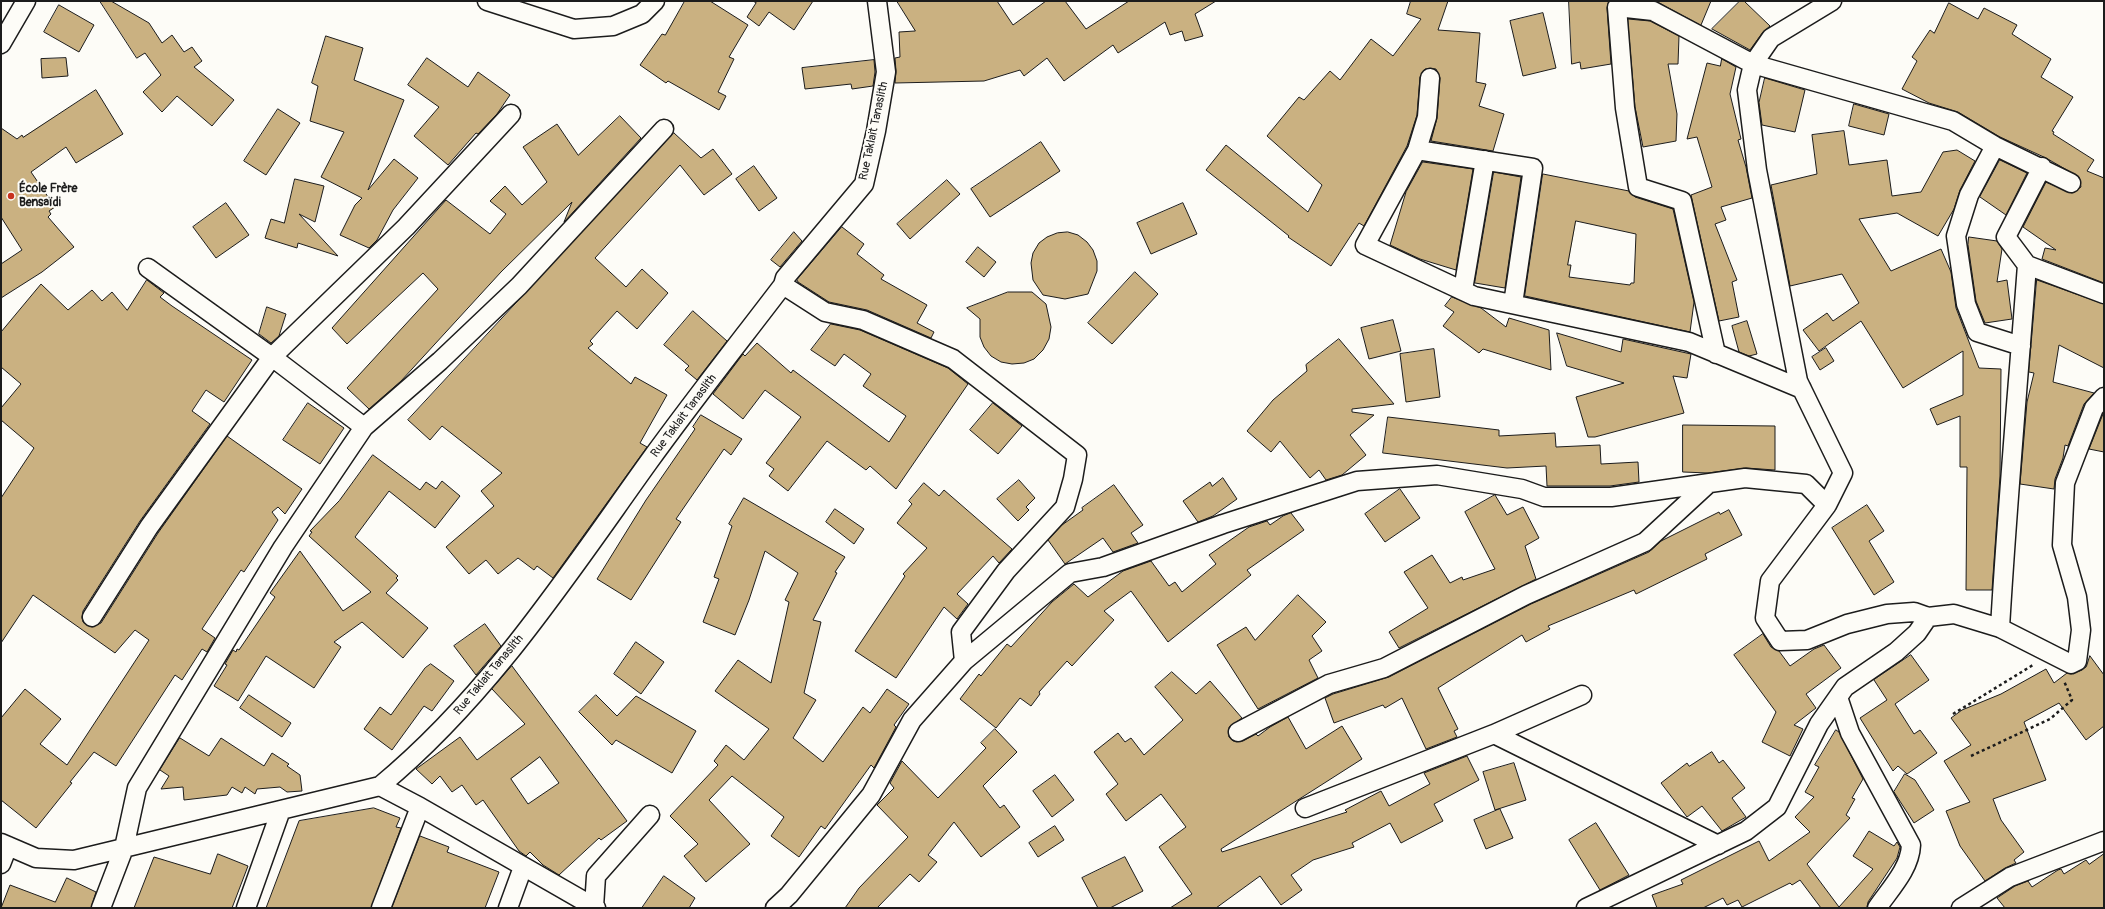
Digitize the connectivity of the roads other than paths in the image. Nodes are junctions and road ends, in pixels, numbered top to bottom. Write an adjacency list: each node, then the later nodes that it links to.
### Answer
1 (26, 1): 6 (street)
2 (487, 1): 3 (street)
3 (655, 1)
4 (877, 1): 19 (street, Rue Taklait Tanaslith)
5 (1832, 1): 8 (street)
6 (6, 27): 7 (street)
7 (1, 44)
8 (1753, 64): 12 (street); 24 (street); 26 (street)
9 (1430, 78): 13 (street)
10 (511, 114): 25 (street)
11 (664, 129): 28 (street)
12 (1995, 146): 15 (street); 23 (street)
13 (1417, 150): 14 (street); 20 (street)
14 (1485, 160): 20 (street); 22 (street)
15 (2042, 167): 16 (street); 17 (street)
16 (2071, 183)
17 (2027, 265): 21 (street); 23 (street)
18 (148, 268): 25 (street)
19 (783, 285): 34 (street); 39 (street, Rue Taklait Tanaslith)
20 (1463, 290): 22 (street)
21 (2104, 294)
22 (1513, 304): 24 (street)
23 (2021, 346): 33 (street)
24 (1716, 354): 26 (street)
25 (272, 357): 28 (street); 31 (street)
26 (1802, 389): 30 (street)
27 (2104, 397): 33 (street)
28 (364, 427): 47 (street)
29 (1710, 483): 30 (street); 34 (street); 37 (street)
30 (1827, 504): 32 (street)
31 (92, 617)
32 (1928, 617): 33 (street); 36 (street)
33 (2000, 628)
34 (964, 661): 55 (street)
35 (1582, 695): 38 (street)
36 (1838, 697): 46 (street); 57 (street)
37 (1238, 732)
38 (1494, 734): 41 (street); 46 (street)
39 (380, 786): 40 (street); 42 (street)
40 (420, 806): 49 (street); 52 (street)
41 (1305, 808)
42 (282, 810): 47 (street); 51 (street)
43 (650, 816): 54 (street)
44 (2104, 841): 58 (street)
45 (4, 844): 47 (street); 48 (street)
46 (1718, 845): 56 (street)
47 (124, 848): 50 (street)
48 (1, 864)
49 (523, 867): 53 (street); 54 (street)
50 (101, 908)
51 (246, 908)
52 (381, 908)
53 (508, 908)
54 (595, 908)
55 (775, 908)
56 (1586, 908)
57 (1877, 908)
58 (1961, 908)

